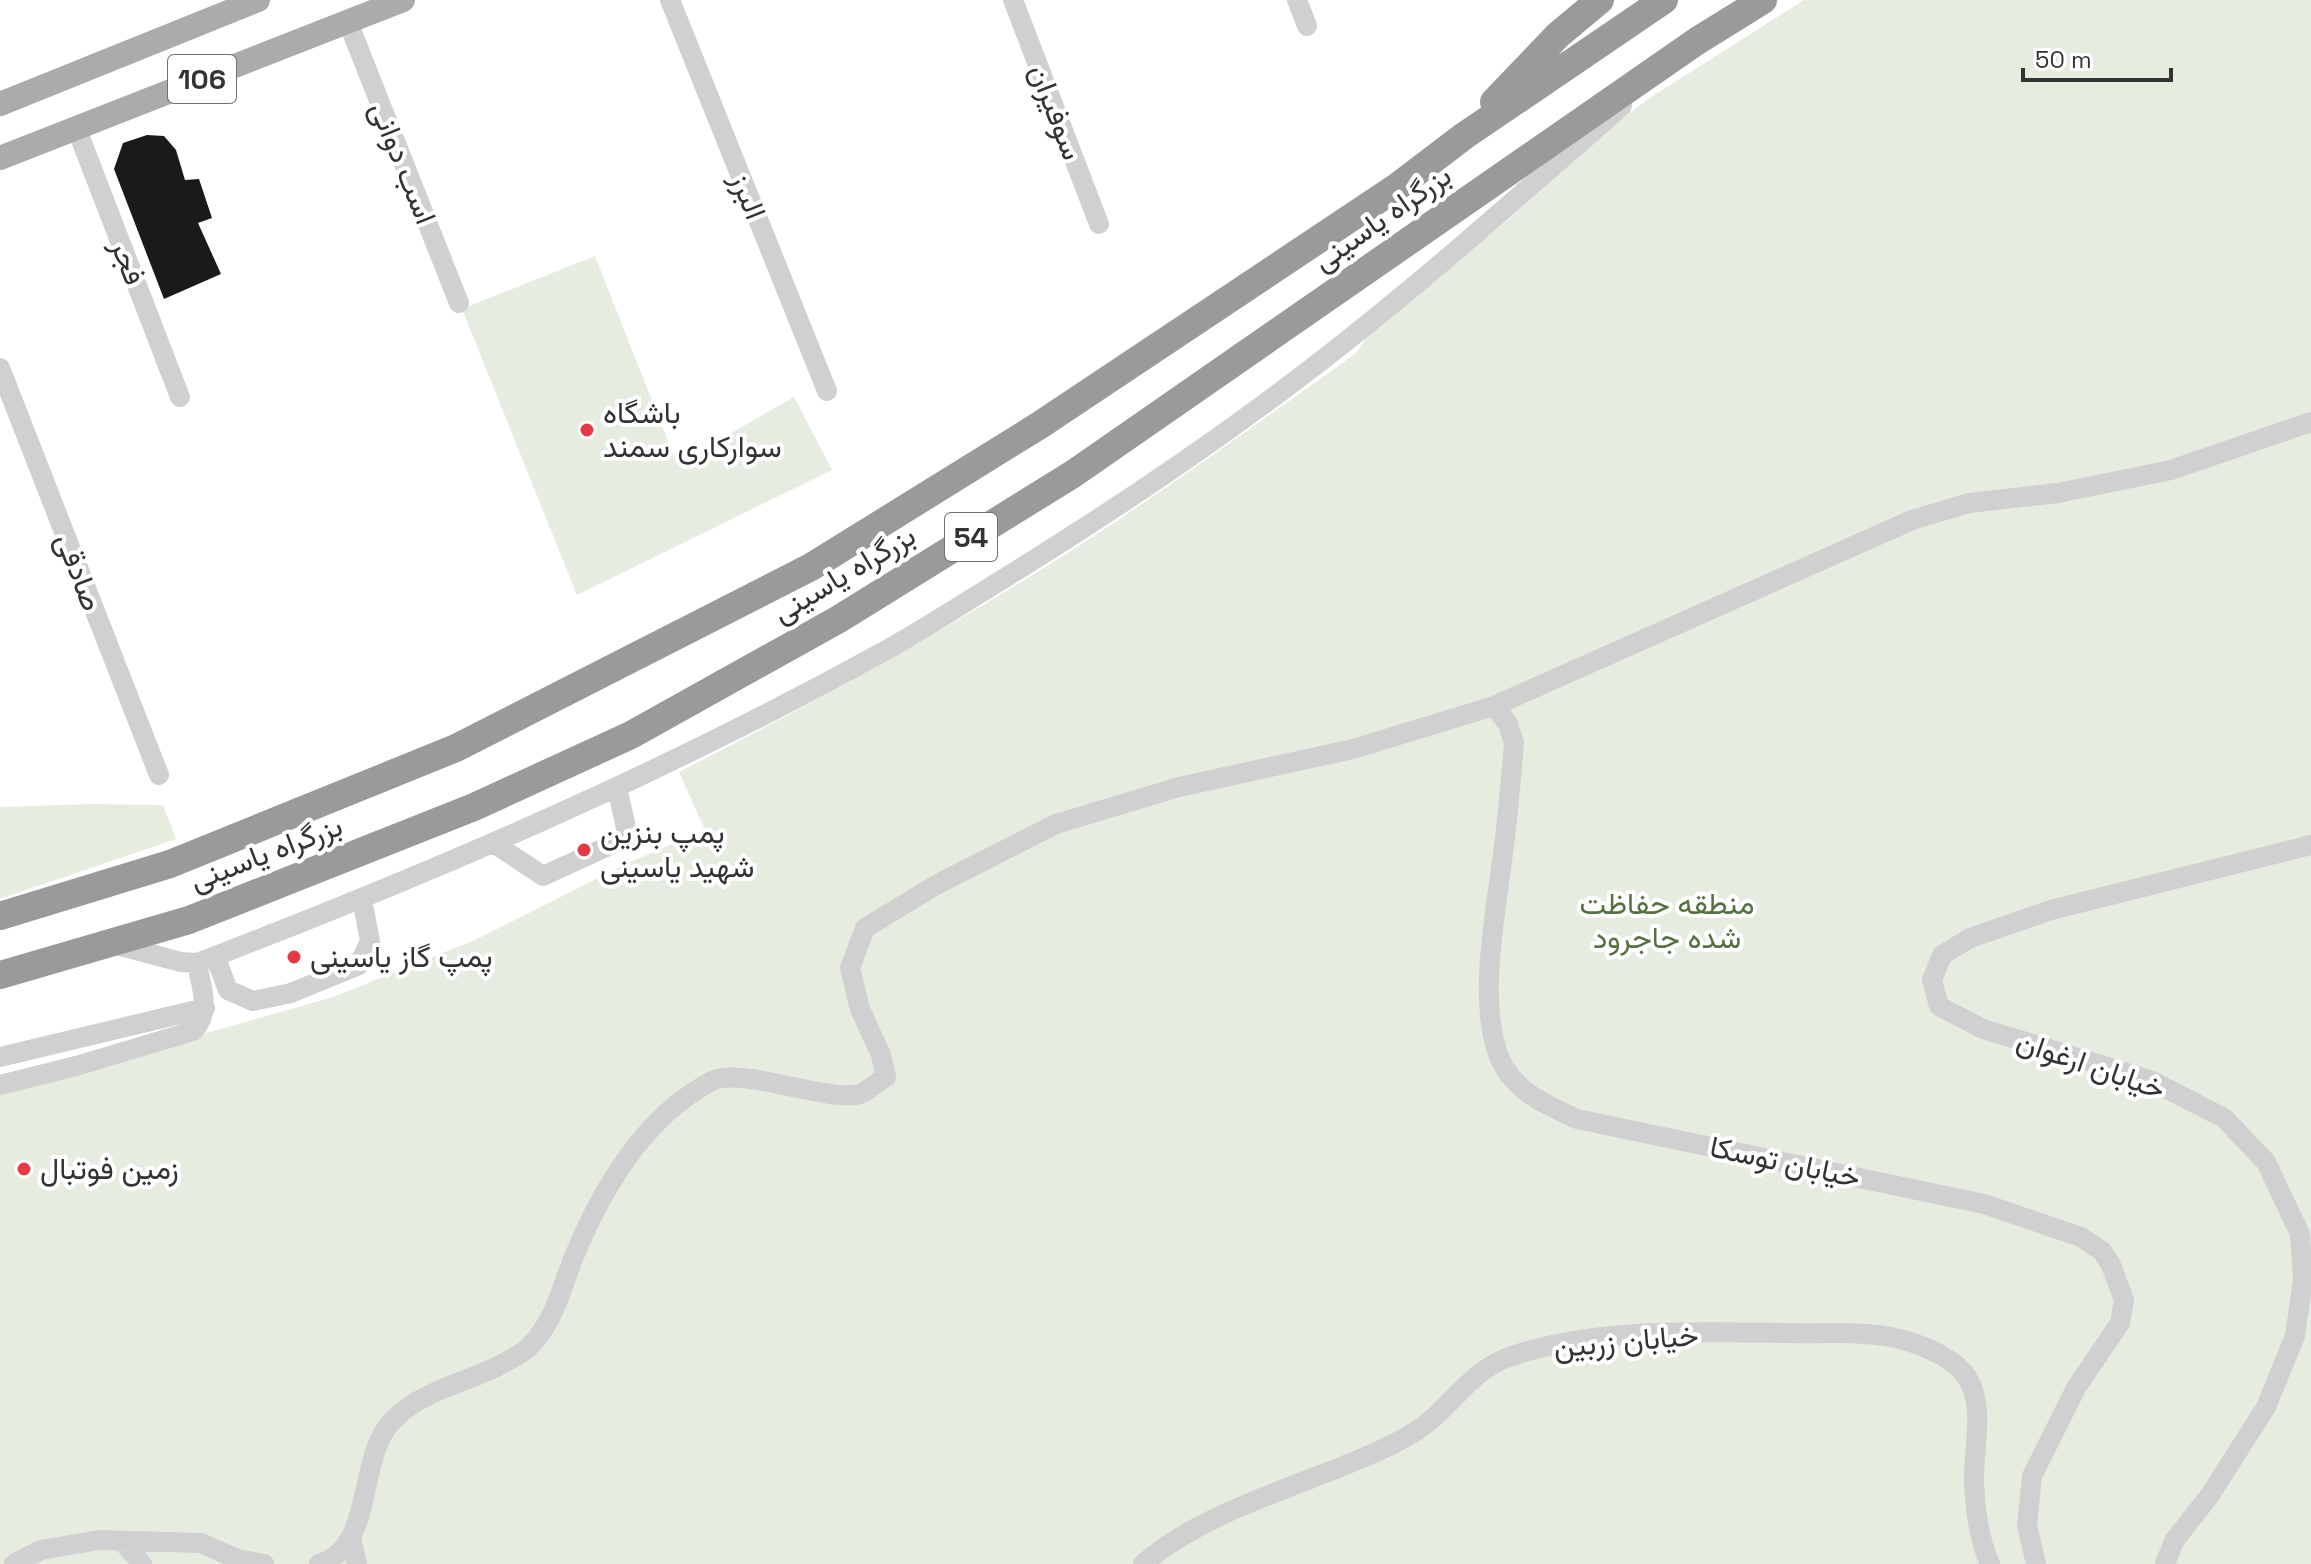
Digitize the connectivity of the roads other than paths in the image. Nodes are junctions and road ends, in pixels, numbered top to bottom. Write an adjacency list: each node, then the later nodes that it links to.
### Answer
1 (403, 0): 9 (main road, 106)
2 (670, 0): 19 (lane, البرز)
3 (1013, 0): 16 (lane, سوفیران)
4 (1297, 0): 10 (lane)
5 (1600, 0): 14 (highway)
6 (1664, 0): 14 (highway, بزرگراه یاسینی / 54)
7 (1763, 0): 11 (highway, بزرگراه یاسینی / 54)
8 (244, 2): 12 (main road, 106)
9 (348, 22): 13 (main road, 106); 17 (lane, اسب دوانی)
10 (1307, 26)
11 (1697, 41): 24 (lane); 29 (highway, بزرگراه یاسینی / 54)
12 (0, 104)
13 (76, 127): 15 (main road, 106); 20 (lane, فجر)
14 (1464, 136): 28 (highway, بزرگراه یاسینی / 54)
15 (0, 158)
16 (1099, 224)
17 (459, 303)
18 (0, 368): 23 (lane, صادقی)
19 (827, 391)
20 (180, 397)
21 (2311, 422): 22 (lane)
22 (1494, 706): 35 (lane); 44 (lane, خیابان توسکا)
23 (159, 775)
24 (617, 787): 25 (lane); 25 (lane)
25 (495, 844): 27 (lane)
26 (2311, 845): 45 (lane, خیابان ارغوان)
27 (362, 899): 30 (lane); 30 (lane)
28 (0, 916)
29 (109, 943): 30 (lane); 31 (highway, بزرگراه یاسینی / 54)
30 (206, 959): 32 (lane)
31 (0, 975)
32 (205, 1008): 33 (lane); 34 (lane)
33 (0, 1057)
34 (0, 1085)
35 (351, 1538): 40 (lane); 41 (lane)
36 (123, 1542): 37 (lane); 38 (lane); 39 (lane)
37 (254, 1563)
38 (14, 1564)
39 (142, 1564)
40 (319, 1564)
41 (357, 1564)
42 (1143, 1564): 43 (lane, خیابان زربین)
43 (1990, 1564)
44 (2036, 1564)
45 (2165, 1564)

